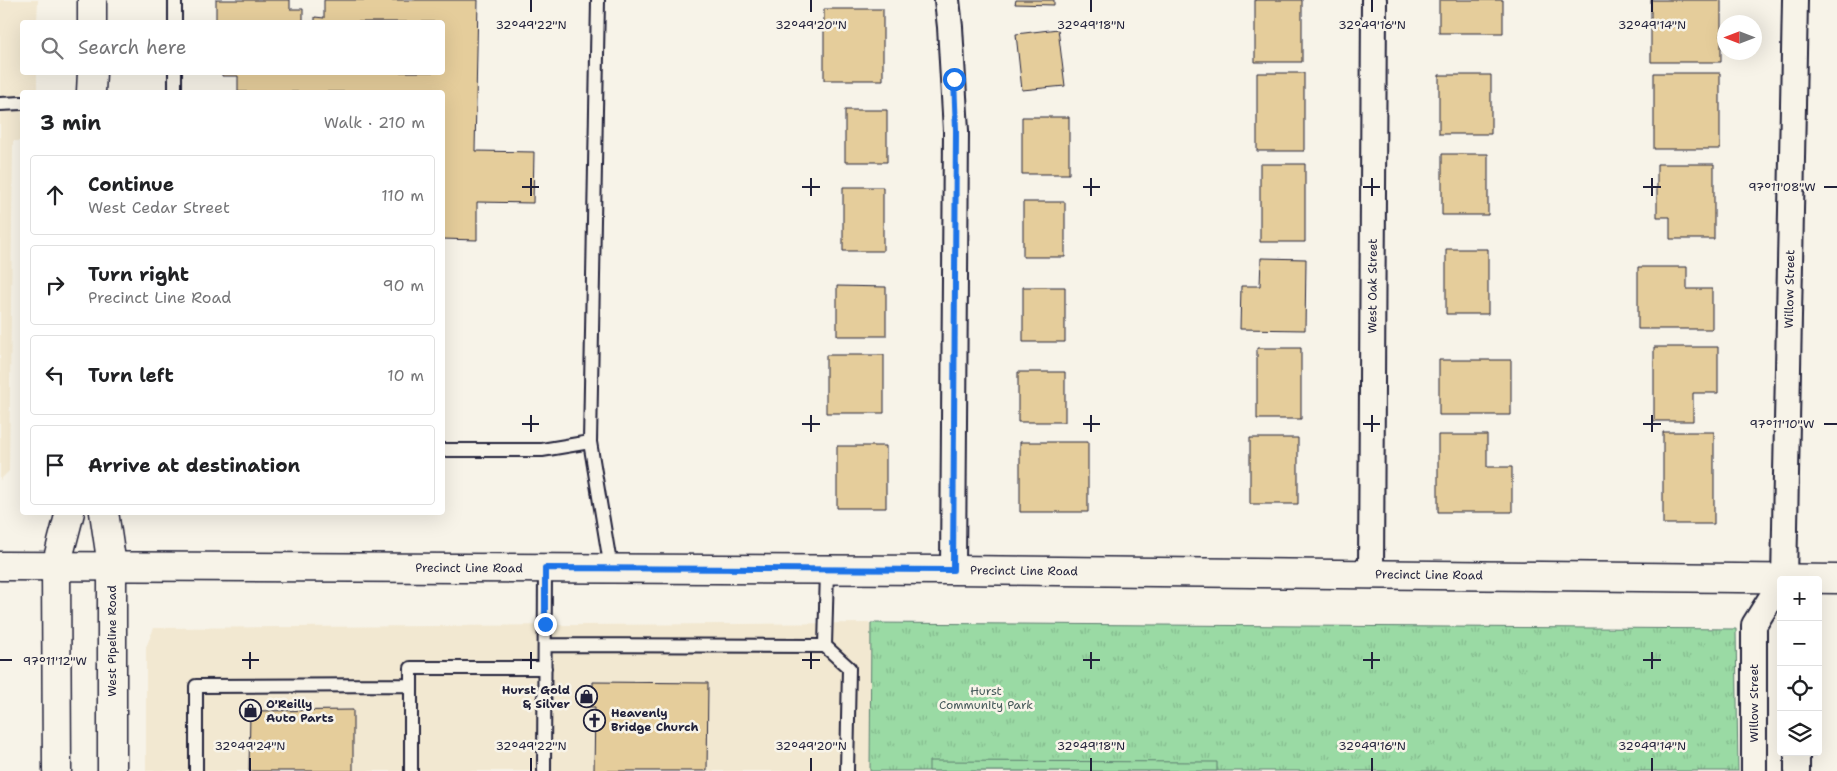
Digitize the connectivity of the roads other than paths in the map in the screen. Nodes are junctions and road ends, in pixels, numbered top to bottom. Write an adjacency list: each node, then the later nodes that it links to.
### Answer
1 (92, 0): 7 (main road)
2 (175, 0): 8 (lane)
3 (598, 0): 15 (lane)
4 (947, 0): 25 (street)
5 (1374, 0): 26 (street, West Oak Street)
6 (1795, 0): 27 (street, Willow Street)
7 (92, 20)
8 (175, 20)
9 (92, 75): 11 (main road)
10 (175, 75): 12 (lane)
11 (92, 90)
12 (175, 90)
13 (20, 103): 14 (lane)
14 (0, 104)
15 (590, 442): 16 (lane); 23 (lane)
16 (445, 450)
17 (69, 515): 20 (main road)
18 (104, 515): 21 (main road, West Pipeline Road)
19 (0, 566): 20 (main road, Precinct Line Road)
20 (56, 566): 21 (main road, Precinct Line Road); 37 (main road)
21 (112, 566): 22 (main road, Precinct Line Road); 38 (main road, West Pipeline Road)
22 (545, 568): 23 (main road, Precinct Line Road); 32 (lane)
23 (611, 568): 24 (main road, Precinct Line Road)
24 (827, 570): 25 (main road, Precinct Line Road); 33 (lane)
25 (953, 570): 26 (main road, Precinct Line Road)
26 (1371, 574): 30 (main road, Precinct Line Road)
27 (1782, 576)
28 (1822, 579): 29 (main road, Precinct Line Road)
29 (1837, 579)
30 (1777, 580)
31 (1777, 588): 43 (street, Willow Street)
32 (545, 645): 33 (lane); 34 (lane)
33 (825, 646): 42 (lane)
34 (545, 668): 35 (lane); 41 (lane)
35 (411, 685): 39 (lane); 40 (lane)
36 (1797, 756): 44 (street)
37 (57, 771)
38 (112, 771)
39 (196, 771)
40 (411, 771)
41 (544, 771)
42 (847, 771)
43 (1754, 771)
44 (1797, 771)

